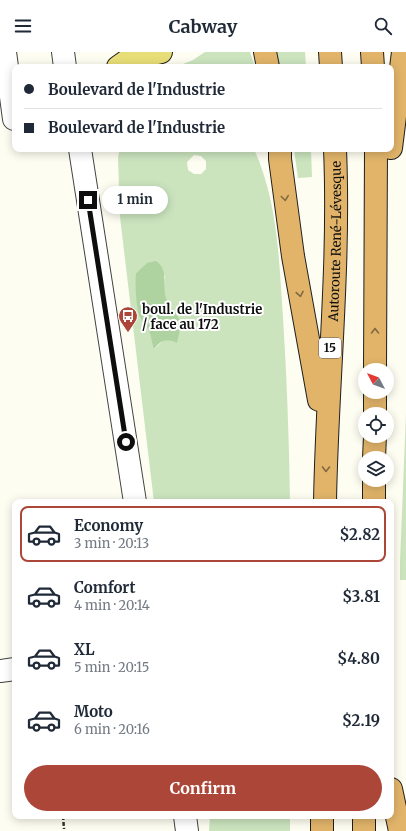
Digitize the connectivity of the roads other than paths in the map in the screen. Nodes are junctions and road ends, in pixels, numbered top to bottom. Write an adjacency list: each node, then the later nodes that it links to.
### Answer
1 (5, 52): 13 (street)
2 (63, 52): 9 (street)
3 (161, 52): 8 (main road)
4 (265, 52): 10 (highway)
5 (330, 52): 11 (highway)
6 (372, 52): 12 (highway)
7 (403, 52): 15 (highway)
8 (120, 60)
9 (65, 64)
10 (267, 64)
11 (331, 64)
12 (373, 64)
13 (12, 99)
14 (12, 120): 16 (street)
15 (394, 124)
16 (0, 125)
17 (80, 152): 26 (street)
18 (278, 152): 24 (highway, one-way to 24)
19 (335, 152): 24 (highway, Autoroute René-Lévesque / 15)
20 (376, 152): 22 (highway)
21 (390, 152): 22 (highway)
22 (376, 268): 23 (highway, one-way to 22)
23 (375, 363)
24 (326, 436): 27 (highway, Autoroute René-Lévesque / 15, one-way to 27)
25 (374, 487): 28 (highway)
26 (135, 499)
27 (325, 499)
28 (374, 499)
29 (12, 669): 30 (street)
30 (0, 671)
31 (394, 803): 38 (highway)
32 (185, 819): 35 (street)
33 (322, 819): 36 (highway)
34 (364, 819): 37 (highway)
35 (187, 831)
36 (322, 831)
37 (364, 831)
38 (400, 831)

